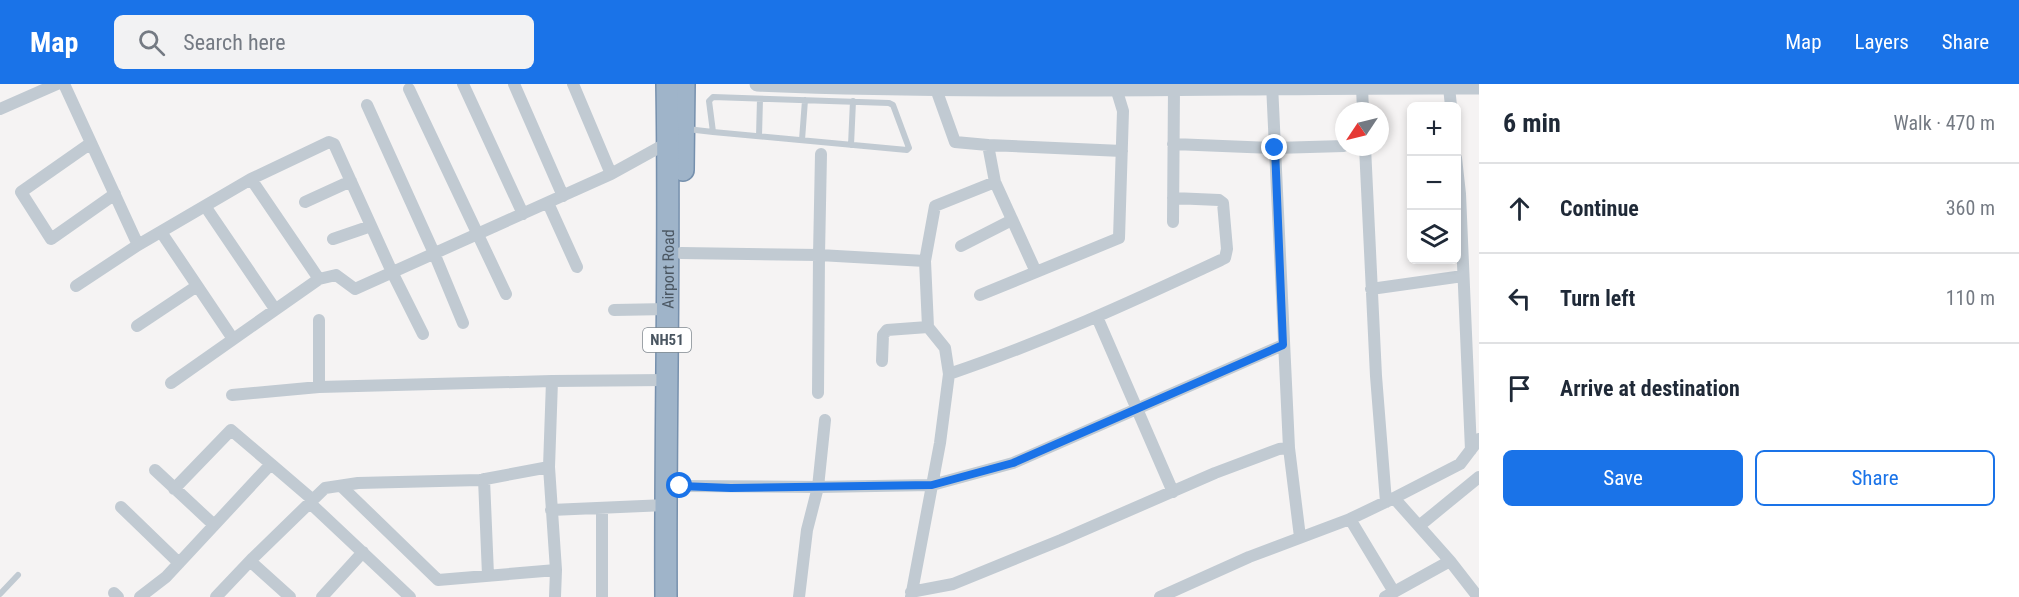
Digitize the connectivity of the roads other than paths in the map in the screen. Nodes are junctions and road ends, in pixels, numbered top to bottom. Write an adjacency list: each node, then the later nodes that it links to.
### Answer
1 (57, 84): 26 (street)
2 (64, 84): 31 (street)
3 (463, 84): 51 (street)
4 (514, 84): 45 (street)
5 (573, 84): 40 (street)
6 (667, 84): 28 (highway, Airport Road / NH51)
7 (684, 84): 28 (highway, Airport Road / NH51)
8 (813, 85): 19 (street); 20 (street)
9 (993, 86): 17 (street); 19 (street)
10 (1168, 86): 11 (street); 17 (street); 32 (street)
11 (1222, 86): 12 (street)
12 (1272, 86): 14 (street); 36 (street)
13 (1432, 86): 14 (street); 15 (street)
14 (1362, 87): 23 (street)
15 (1449, 87): 16 (street); 24 (street)
16 (1479, 87)
17 (1116, 88): 37 (street)
18 (409, 89): 56 (street)
19 (936, 89): 34 (street)
20 (758, 91): 21 (lane); 27 (lane); 29 (lane)
21 (805, 100): 22 (lane); 30 (lane)
22 (853, 101): 33 (lane); 33 (lane)
23 (1363, 102)
24 (1451, 102)
25 (367, 105): 60 (street)
26 (0, 109)
27 (713, 132): 28 (lane); 29 (lane)
28 (676, 136): 40 (street); 61 (highway, Airport Road / NH51); 75 (highway, Airport Road / NH51)
29 (759, 136): 30 (lane)
30 (802, 141): 33 (lane)
31 (91, 143): 44 (street); 44 (street)
32 (1173, 144): 36 (street); 46 (street)
33 (851, 145)
34 (988, 145): 37 (street); 43 (street)
35 (1335, 146): 36 (street)
36 (1275, 148): 84 (street)
37 (1122, 151): 66 (street)
38 (821, 154): 62 (street)
39 (1365, 156): 71 (street)
40 (611, 174): 45 (street)
41 (251, 179): 42 (street); 49 (street); 68 (street)
42 (351, 181): 47 (street); 54 (street)
43 (995, 182): 52 (street); 63 (street)
44 (115, 194): 58 (street)
45 (563, 196): 48 (street)
46 (1173, 198): 53 (street); 77 (street)
47 (305, 202)
48 (548, 202): 51 (street); 64 (street)
49 (205, 206): 55 (street); 74 (street)
50 (1461, 210): 67 (street)
51 (523, 214): 56 (street)
52 (1012, 220): 59 (street); 66 (street)
53 (1173, 222)
54 (371, 226): 57 (street); 65 (street)
55 (161, 232): 58 (street); 70 (street)
56 (478, 234): 60 (street); 72 (street)
57 (333, 240)
58 (138, 245): 69 (street)
59 (961, 246)
60 (434, 253): 65 (street); 79 (street)
61 (681, 254): 62 (street); 105 (highway, Airport Road / NH51)
62 (819, 255): 63 (street); 91 (street)
63 (925, 261): 81 (street)
64 (577, 267)
65 (392, 272): 68 (street); 82 (street)
66 (1036, 272): 73 (street)
67 (1463, 276): 71 (street); 97 (street)
68 (319, 279): 74 (street)
69 (76, 286)
70 (197, 286): 80 (street); 83 (street)
71 (1371, 289): 109 (street)
72 (506, 294)
73 (980, 295)
74 (275, 309): 83 (street)
75 (668, 309): 76 (street); 87 (highway, Airport Road / NH51)
76 (614, 310)
77 (1097, 317): 86 (street); 93 (street)
78 (320, 320): 90 (street)
79 (463, 323)
80 (137, 326)
81 (928, 327): 85 (street); 86 (street)
82 (423, 334)
83 (233, 339): 89 (street)
84 (1283, 345): 93 (street); 96 (street)
85 (882, 361)
86 (949, 374): 103 (street)
87 (666, 380): 88 (street); 111 (highway, Airport Road / NH51)
88 (552, 381): 90 (street); 99 (street)
89 (171, 383)
90 (319, 387): 92 (street)
91 (818, 393)
92 (232, 395)
93 (1137, 408): 103 (street); 108 (street)
94 (825, 420): 106 (street)
95 (1479, 439): 97 (street)
96 (1289, 448): 108 (street); 118 (street)
97 (1471, 450): 109 (street)
98 (271, 464): 107 (street); 110 (street); 116 (street)
99 (549, 467): 102 (street); 114 (street)
100 (154, 470): 107 (street)
101 (1479, 477): 117 (street)
102 (484, 479): 104 (street); 125 (street)
103 (932, 485): 106 (street); 130 (street)
104 (341, 486): 110 (street); 125 (street)
105 (680, 486): 106 (street); 138 (highway, Airport Road / NH51)
106 (818, 487): 139 (street)
107 (174, 489): 116 (street)
108 (1173, 492): 130 (street)
109 (1390, 500): 115 (street); 117 (street)
110 (312, 501): 119 (street); 120 (street)
111 (666, 505): 113 (street); 137 (highway, Airport Road / NH51)
112 (121, 507): 122 (street)
113 (602, 508): 114 (street); 136 (street)
114 (551, 510): 123 (street)
115 (1350, 519): 118 (street); 127 (street)
116 (214, 525): 122 (street)
117 (1419, 526): 121 (street)
118 (1300, 537): 140 (street)
119 (363, 552): 129 (street); 134 (street)
120 (250, 561): 132 (street); 133 (street)
121 (1450, 561): 126 (street); 127 (street)
122 (179, 563): 131 (street)
123 (556, 570): 125 (street); 135 (street)
124 (18, 575): 128 (lane)
125 (488, 575)
126 (1476, 589)
127 (1397, 593)
128 (0, 594)
129 (402, 594)
130 (911, 594)
131 (140, 597)
132 (216, 597)
133 (290, 597)
134 (322, 597)
135 (555, 597)
136 (602, 597)
137 (666, 597)
138 (680, 597)
139 (799, 597)
140 (1160, 597)

